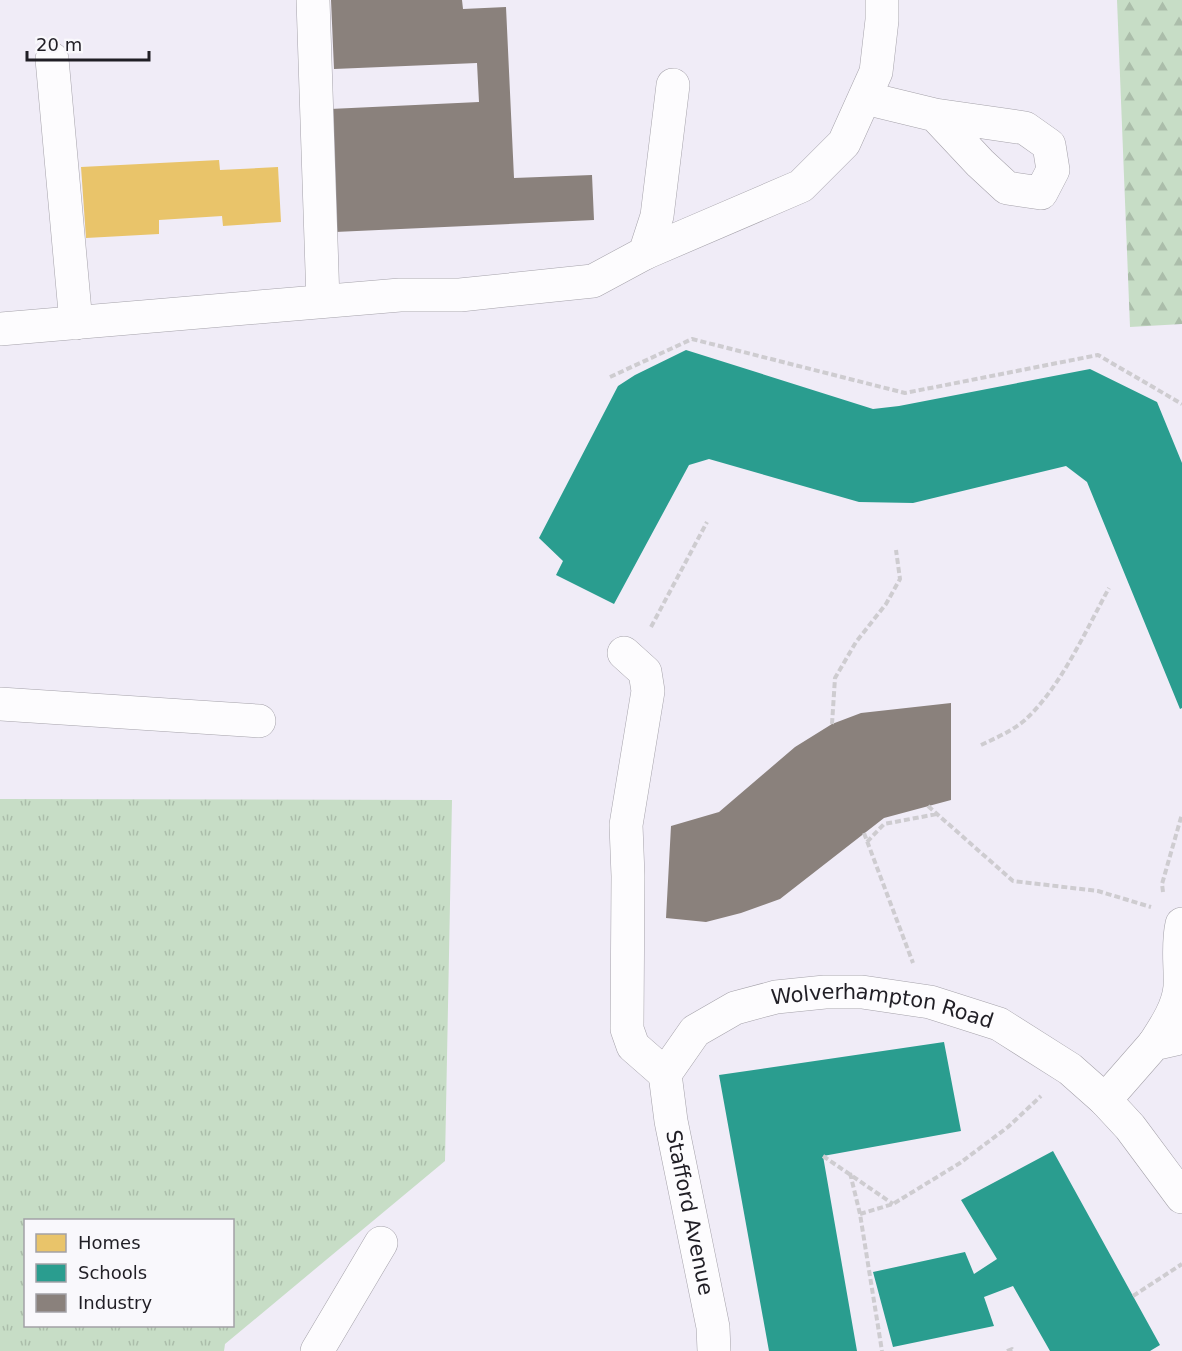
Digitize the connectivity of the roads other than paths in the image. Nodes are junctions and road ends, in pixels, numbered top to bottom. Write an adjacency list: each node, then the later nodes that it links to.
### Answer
1 (314, 0): 8 (lane)
2 (882, 0): 5 (lane)
3 (52, 59): 9 (lane)
4 (673, 85): 7 (lane)
5 (865, 98): 6 (lane); 7 (lane)
6 (935, 116)
7 (645, 253): 8 (lane)
8 (323, 301): 9 (lane)
9 (76, 323): 10 (lane)
10 (0, 329)
11 (628, 656): 16 (lane)
12 (0, 704): 13 (lane)
13 (259, 721)
14 (1181, 936): 15 (lane)
15 (1168, 1041): 17 (lane)
16 (665, 1074): 17 (lane, Wolverhampton Road); 21 (lane, Stafford Avenue)
17 (1105, 1100): 18 (lane, Wolverhampton Road)
18 (1182, 1197)
19 (381, 1243): 20 (lane)
20 (317, 1351)
21 (714, 1351)

